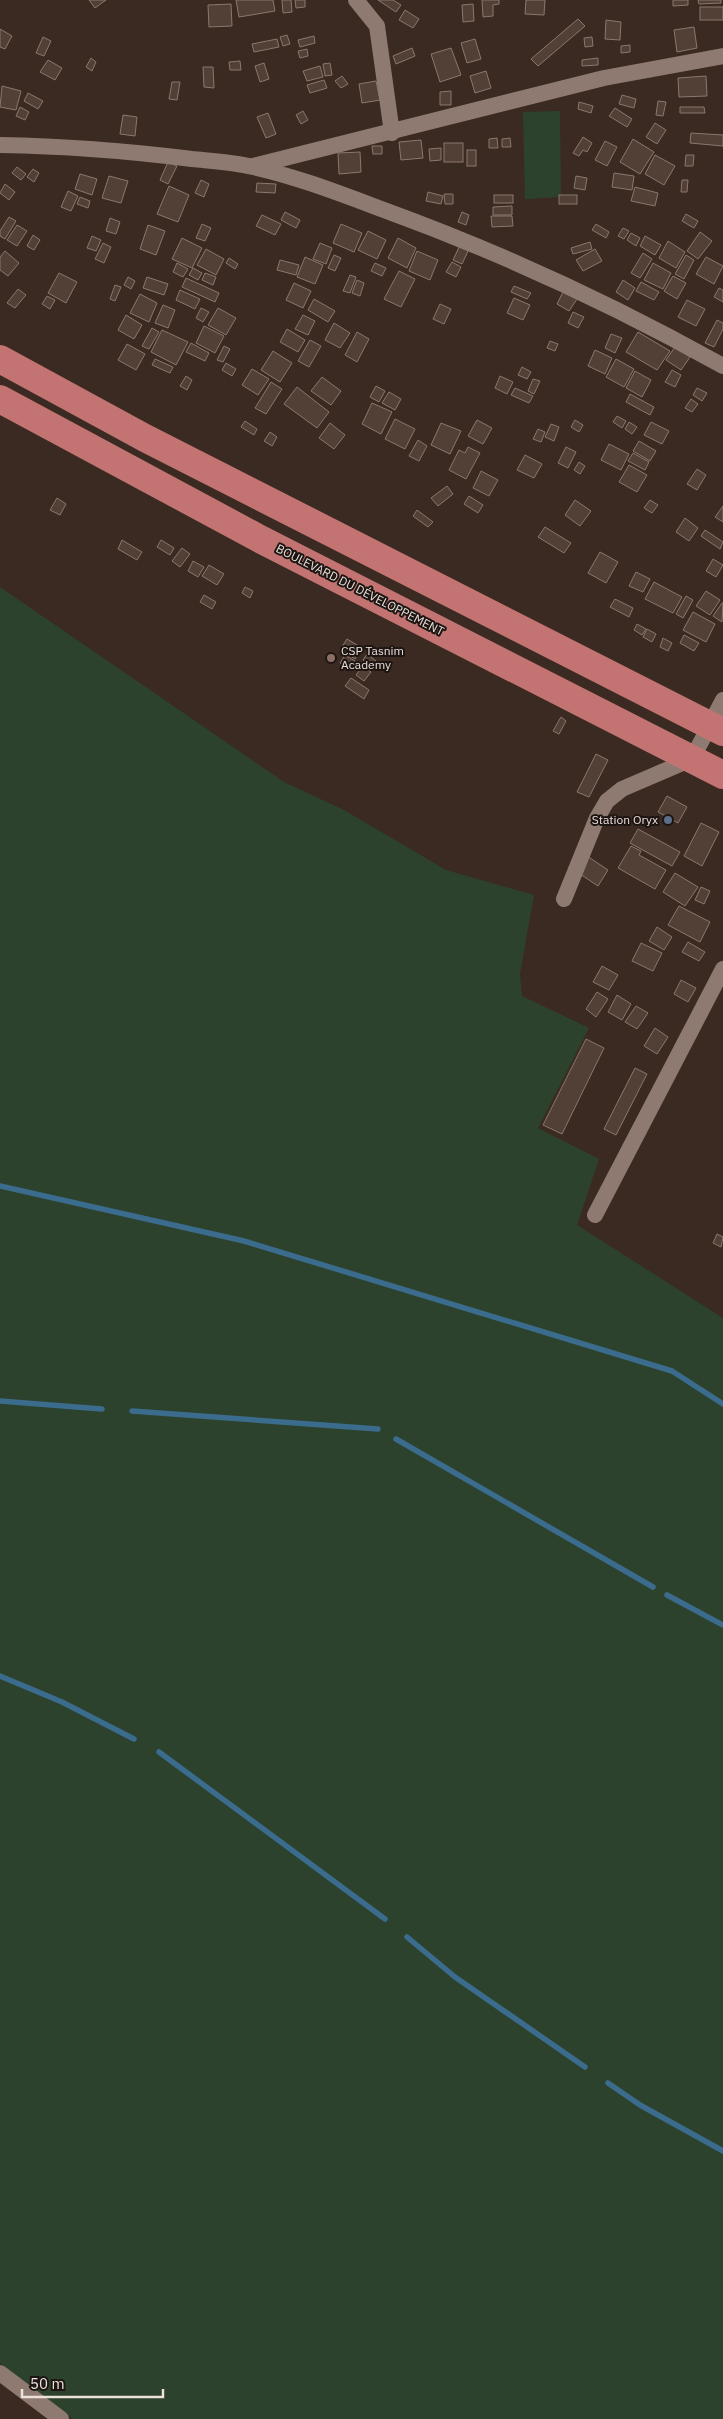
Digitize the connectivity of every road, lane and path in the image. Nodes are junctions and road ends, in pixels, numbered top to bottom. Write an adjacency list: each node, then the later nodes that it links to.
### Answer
1 (356, 0): 3 (street)
2 (723, 56): 3 (street)
3 (392, 133): 5 (street)
4 (0, 146): 5 (street)
5 (251, 166): 7 (street)
6 (0, 359): 10 (highway)
7 (723, 366)
8 (0, 399): 11 (highway, BOULEVARD DU DÉVELOPPEMENT)
9 (723, 700): 10 (street)
10 (716, 729): 11 (street)
11 (692, 759): 12 (highway, BOULEVARD DU DÉVELOPPEMENT); 13 (street)
12 (723, 775)
13 (564, 899)
14 (723, 969): 15 (street)
15 (718, 993): 16 (street)
16 (595, 1215)
17 (0, 2373): 18 (street)
18 (61, 2419)

